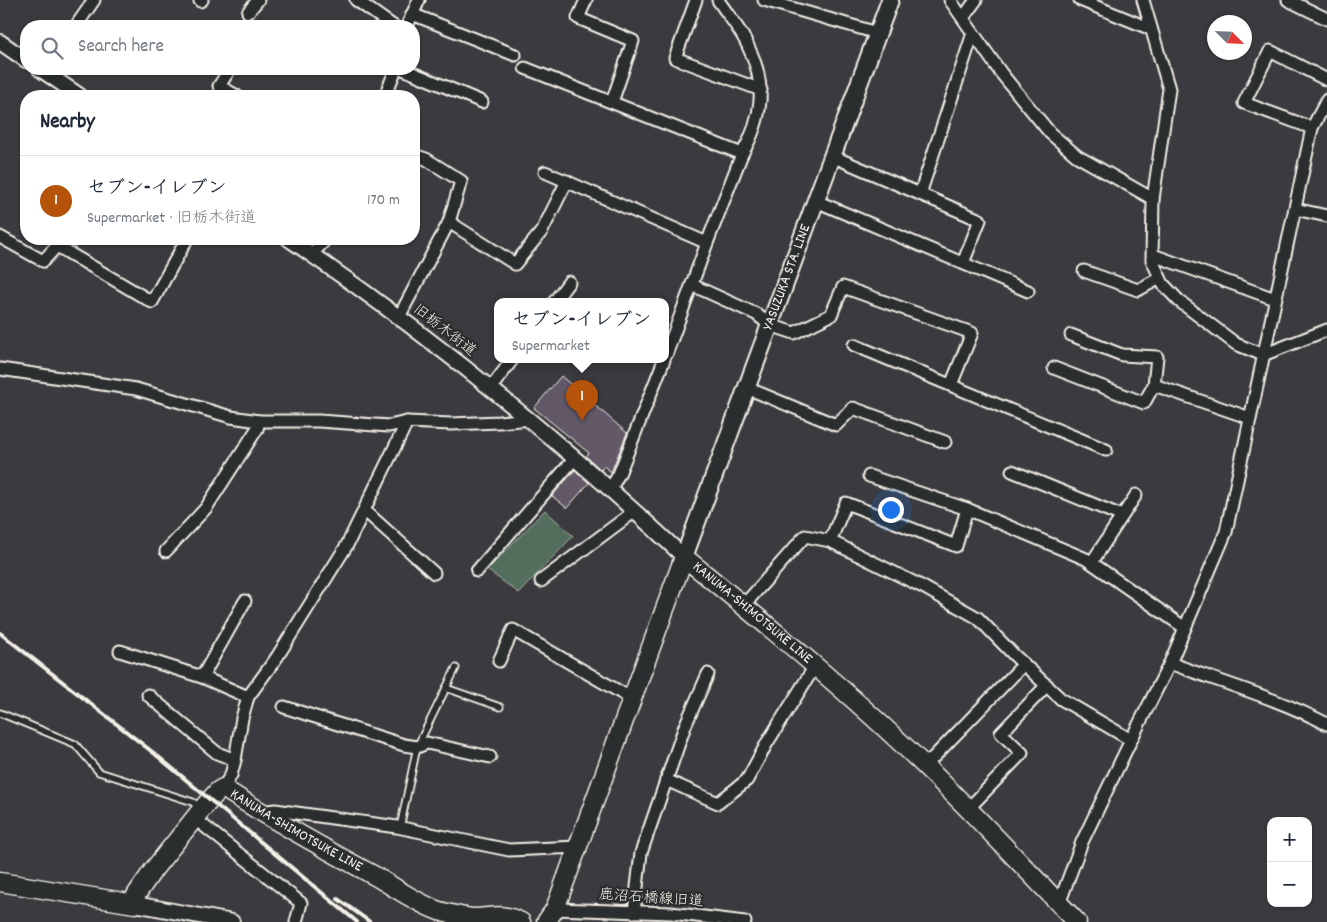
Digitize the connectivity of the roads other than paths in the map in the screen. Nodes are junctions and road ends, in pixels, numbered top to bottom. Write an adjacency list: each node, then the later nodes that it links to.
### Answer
1 (94, 0): 19 (street)
2 (258, 0): 15 (street)
3 (356, 0): 20 (street)
4 (419, 0): 16 (street)
5 (586, 0): 40 (street)
6 (696, 0): 37 (street)
7 (718, 0): 37 (street)
8 (764, 0): 23 (street)
9 (890, 0): 23 (main road, YASUZUKA STA. LINE)
10 (950, 0): 17 (street)
11 (976, 0): 17 (street)
12 (1080, 0): 22 (street)
13 (1143, 0): 22 (street)
14 (1288, 0): 18 (street)
15 (248, 12)
16 (412, 14): 21 (street); 26 (street)
17 (963, 18): 24 (street)
18 (1327, 19)
19 (80, 20)
20 (384, 20)
21 (410, 20)
22 (1151, 29): 48 (street)
23 (877, 33): 43 (main road, YASUZUKA STA. LINE)
24 (973, 33): 47 (street); 48 (street)
25 (0, 42): 27 (street)
26 (516, 55)
27 (20, 56)
28 (525, 68): 40 (street)
29 (50, 75): 34 (street)
30 (226, 75): 35 (street)
31 (394, 75): 36 (street)
32 (417, 75): 39 (street)
33 (1327, 80): 41 (street)
34 (71, 90)
35 (227, 90)
36 (387, 90)
37 (761, 90): 42 (street)
38 (1327, 100): 41 (street)
39 (482, 102)
40 (612, 102): 42 (street)
41 (1312, 128): 50 (street)
42 (742, 154): 54 (street)
43 (832, 156): 47 (street); 49 (main road, YASUZUKA STA. LINE)
44 (420, 158): 52 (street)
45 (545, 172): 46 (street)
46 (567, 181): 52 (street); 54 (street)
47 (920, 194): 62 (street)
48 (1153, 199): 61 (street)
49 (816, 201): 62 (street); 71 (main road, YASUZUKA STA. LINE)
50 (1295, 209): 51 (street); 69 (street)
51 (1327, 216)
52 (450, 222): 70 (street)
53 (0, 237): 55 (street)
54 (707, 243): 66 (street)
55 (56, 245)
56 (63, 245): 57 (street)
57 (184, 245)
58 (298, 245): 60 (street, 旧栃木街道)
59 (320, 245): 60 (street)
60 (312, 254): 70 (street, 旧栃木街道)
61 (1152, 255): 64 (street); 69 (street)
62 (963, 263): 67 (street)
63 (1084, 271): 64 (street)
64 (1160, 278): 76 (street)
65 (569, 282): 68 (street)
66 (692, 285): 71 (street); 75 (street)
67 (1028, 291)
68 (557, 298)
69 (1275, 299): 76 (street)
70 (399, 317): 83 (street, 旧栃木街道)
71 (770, 325): 81 (street); 84 (main road, YASUZUKA STA. LINE)
72 (1327, 330): 76 (street)
73 (1071, 335): 82 (street)
74 (854, 345): 81 (street)
75 (669, 347)
76 (1263, 356): 85 (street)
77 (510, 363): 83 (street)
78 (663, 363): 94 (street)
79 (1054, 368): 82 (street)
80 (0, 369): 87 (street)
81 (951, 385): 90 (street)
82 (1154, 385): 85 (street)
83 (491, 388): 86 (street, 旧栃木街道)
84 (747, 388): 89 (street); 102 (main road, YASUZUKA STA. LINE)
85 (1250, 418): 109 (street)
86 (530, 419): 88 (street); 91 (street, 旧栃木街道)
87 (259, 421): 88 (street); 101 (street)
88 (407, 422): 97 (street)
89 (944, 442)
90 (1106, 450)
91 (575, 458): 94 (street, 旧栃木街道); 104 (street)
92 (1012, 471): 99 (street)
93 (869, 476): 96 (street)
94 (610, 490): 98 (street, 旧栃木街道)
95 (1136, 495): 99 (street)
96 (967, 509): 100 (street); 103 (street)
97 (364, 510): 105 (street); 121 (street)
98 (635, 511): 102 (street, 旧栃木街道); 106 (street)
99 (1122, 516): 103 (street)
100 (830, 542): 108 (street); 113 (street)
101 (166, 551)
102 (684, 557): 108 (main road, KANUMA-SHIMOTSUKE LINE); 122 (main road, KANUMA-SHIMOTSUKE LINE)
103 (1092, 562): 109 (street)
104 (477, 571)
105 (434, 573)
106 (541, 581)
107 (245, 601): 117 (street)
108 (744, 605): 114 (main road, KANUMA-SHIMOTSUKE LINE)
109 (1185, 628): 112 (street)
110 (120, 651): 117 (street)
111 (499, 661): 122 (street)
112 (1170, 663): 126 (street); 127 (street)
113 (1024, 664): 118 (street); 131 (street)
114 (815, 666): 131 (main road, KANUMA-SHIMOTSUKE LINE); 132 (street)
115 (456, 668): 119 (lane)
116 (708, 674): 132 (street)
117 (202, 676): 121 (street)
118 (1047, 685): 127 (street); 134 (street)
119 (446, 688): 124 (lane); 128 (lane)
120 (148, 695): 130 (street)
121 (248, 697): 130 (street)
122 (632, 699): 138 (main road, KANUMA-SHIMOTSUKE LINE)
123 (284, 707): 128 (street)
124 (500, 707)
125 (0, 713): 136 (lane)
126 (1327, 724)
127 (1131, 740): 141 (street)
128 (417, 747): 129 (street); 137 (lane)
129 (490, 757)
130 (235, 760): 133 (street)
131 (925, 766): 134 (main road, KANUMA-SHIMOTSUKE LINE)
132 (666, 780): 142 (street)
133 (223, 788): 135 (main road, KANUMA-SHIMOTSUKE LINE); 136 (main road, KANUMA-SHIMOTSUKE LINE)
134 (968, 809): 141 (main road, KANUMA-SHIMOTSUKE LINE)
135 (259, 812): 137 (street); 146 (main road, KANUMA-SHIMOTSUKE LINE)
136 (197, 814): 140 (main road, KANUMA-SHIMOTSUKE LINE); 145 (street)
137 (400, 828): 138 (street)
138 (578, 847): 143 (main road, KANUMA-SHIMOTSUKE LINE)
139 (0, 882): 140 (main road)
140 (135, 904): 144 (street)
141 (1060, 904): 148 (main road, KANUMA-SHIMOTSUKE LINE)
142 (634, 912): 143 (street, 鹿沼石橋線旧道); 147 (street, 鹿沼石橋線旧道)
143 (550, 916)
144 (232, 922)
145 (296, 922)
146 (521, 922)
147 (745, 922)
148 (1077, 922)

